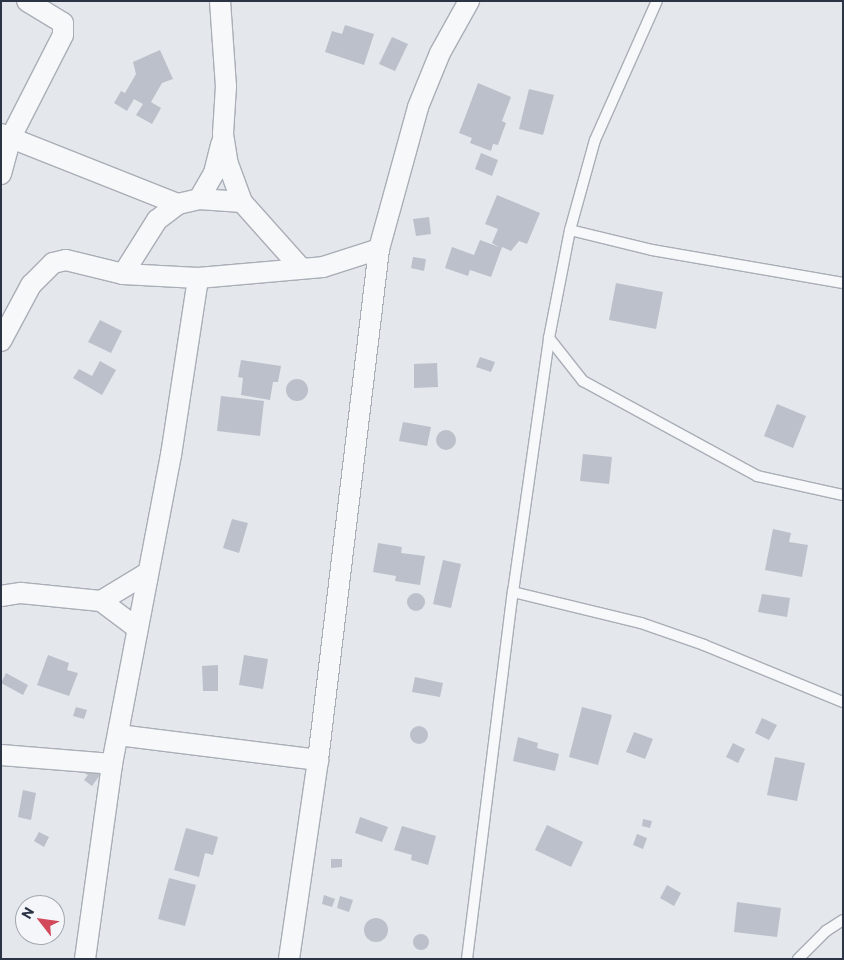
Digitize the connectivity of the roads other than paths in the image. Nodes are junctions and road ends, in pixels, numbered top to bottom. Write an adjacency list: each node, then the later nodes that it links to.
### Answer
1 (27, 1): 6 (street)
2 (220, 1): 5 (street)
3 (469, 1): 12 (street)
4 (657, 1): 11 (lane)
5 (222, 134): 8 (street); 9 (street)
6 (6, 136): 7 (street); 10 (street)
7 (1, 174)
8 (199, 199): 9 (street); 10 (street)
9 (242, 202): 13 (street)
10 (178, 204): 14 (street)
11 (570, 230): 16 (lane); 17 (lane)
12 (379, 249): 13 (street); 28 (street)
13 (300, 267): 15 (street)
14 (123, 274): 15 (street); 18 (street)
15 (198, 278): 20 (street)
16 (843, 283)
17 (549, 338): 19 (lane); 21 (lane)
18 (1, 341)
19 (843, 495)
20 (147, 573): 23 (street); 24 (street)
21 (513, 592): 25 (lane); 33 (lane)
22 (1, 596): 23 (street)
23 (101, 601): 24 (street)
24 (137, 628): 26 (street)
25 (843, 702)
26 (118, 735): 28 (street); 29 (street)
27 (1, 754): 29 (street)
28 (318, 760): 32 (street)
29 (112, 764): 31 (street)
30 (843, 920): 34 (lane)
31 (84, 959)
32 (288, 959)
33 (467, 959)
34 (798, 959)

